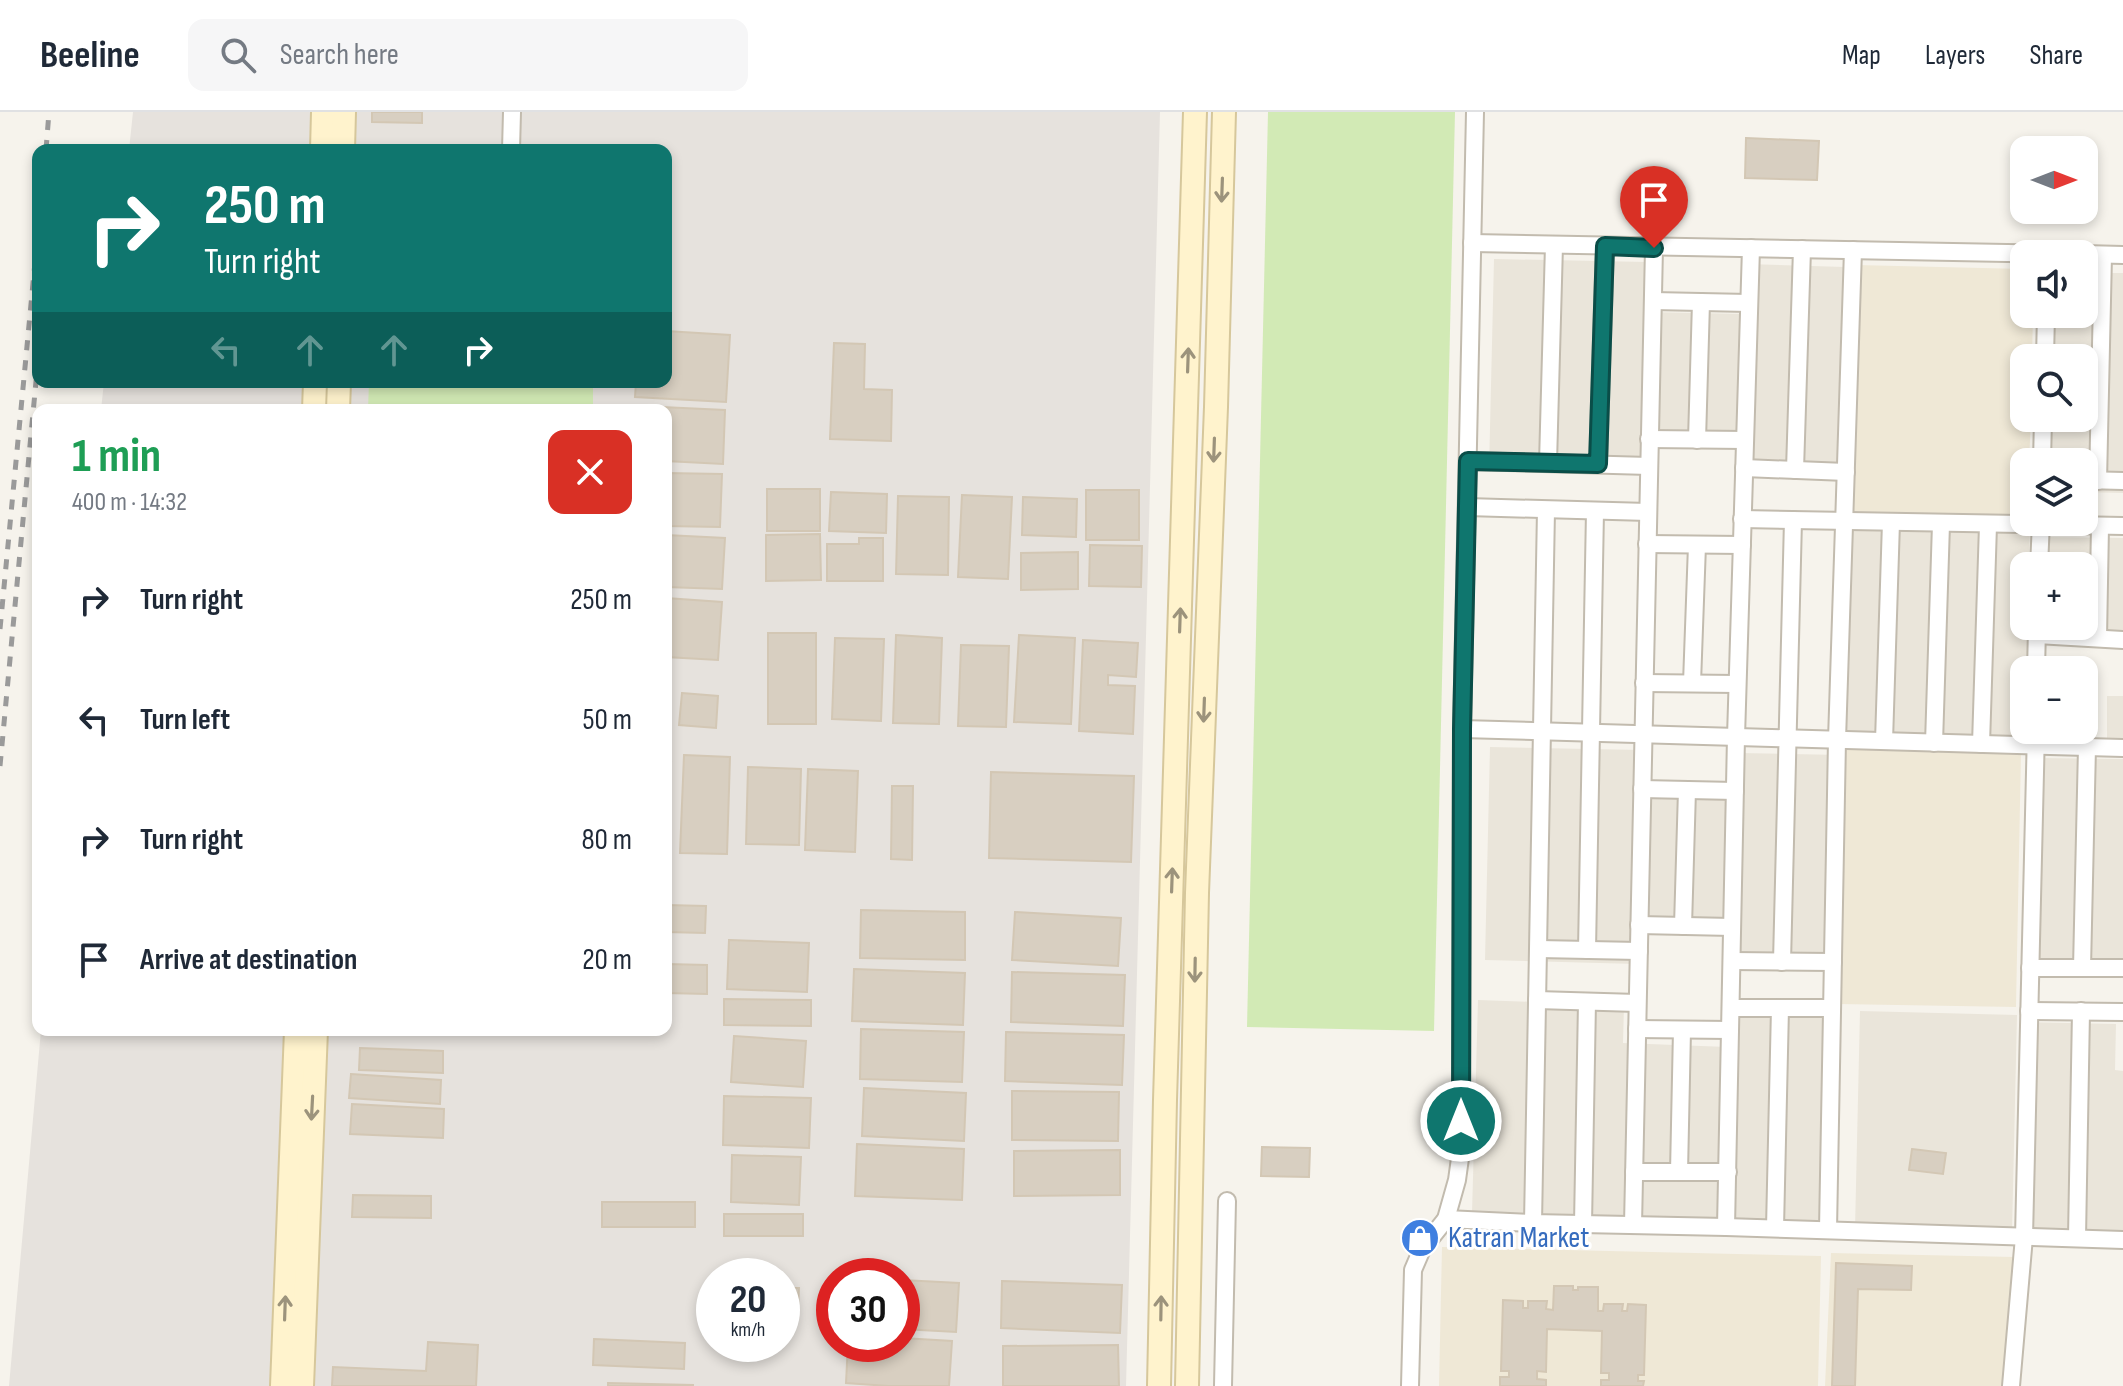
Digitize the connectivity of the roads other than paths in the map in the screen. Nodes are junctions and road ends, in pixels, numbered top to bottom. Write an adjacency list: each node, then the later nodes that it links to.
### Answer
1 (323, 112): 7 (street)
2 (344, 112): 8 (street)
3 (512, 112): 9 (street)
4 (1195, 112): 118 (street, one-way to 4)
5 (1224, 112): 119 (street, one-way to 119)
6 (1475, 112): 10 (street)
7 (322, 144)
8 (343, 144)
9 (511, 144)
10 (1472, 243): 11 (street); 28 (street)
11 (1554, 245): 12 (street); 29 (street)
12 (1605, 246): 13 (street); 30 (street)
13 (1654, 248): 14 (street); 21 (street)
14 (1751, 248): 15 (street); 23 (street)
15 (1802, 249): 16 (street); 33 (street)
16 (1853, 250): 17 (street); 34 (street)
17 (2010, 253)
18 (2098, 255): 19 (street)
19 (2103, 255): 20 (street); 27 (street)
20 (2123, 255)
21 (1653, 301): 22 (street); 24 (street)
22 (1701, 302): 23 (street); 25 (street)
23 (1749, 303): 26 (street)
24 (1649, 439): 25 (street); 31 (street)
25 (1697, 440): 26 (street)
26 (1745, 440): 32 (street)
27 (2093, 448)
28 (1468, 461): 29 (street); 37 (street)
29 (1548, 463): 30 (street)
30 (1598, 464): 31 (street)
31 (1649, 466): 40 (street)
32 (1744, 468): 33 (street); 41 (street)
33 (1795, 470): 34 (street)
34 (1846, 472): 43 (street)
35 (2098, 480): 36 (street)
36 (2123, 481)
37 (1467, 507): 38 (street); 58 (street)
38 (1546, 510): 39 (street); 59 (street)
39 (1595, 511): 40 (street); 60 (street)
40 (1648, 512): 50 (street)
41 (1742, 519): 42 (street); 52 (street)
42 (1793, 520): 43 (street); 63 (street)
43 (1845, 521): 44 (street); 64 (street)
44 (1891, 522): 45 (street); 65 (street)
45 (1941, 524): 46 (street); 67 (street)
46 (1988, 525): 47 (street); 68 (street)
47 (2010, 525)
48 (2100, 526): 49 (street); 53 (street)
49 (2123, 526)
50 (1647, 544): 51 (street); 55 (street)
51 (1697, 545): 52 (street); 56 (street)
52 (1742, 545): 57 (street)
53 (2098, 638): 54 (street)
54 (2123, 640)
55 (1644, 683): 56 (street); 61 (street)
56 (1692, 683): 57 (street)
57 (1737, 684): 62 (street)
58 (1462, 729): 59 (street); 106 (street)
59 (1543, 732): 60 (street); 79 (street)
60 (1590, 734): 61 (street); 80 (street)
61 (1643, 735): 62 (street); 73 (street)
62 (1736, 737): 63 (street); 75 (street)
63 (1786, 739): 64 (street); 83 (street)
64 (1837, 740): 65 (street); 84 (street)
65 (1884, 741): 67 (street)
66 (2010, 741): 68 (street)
67 (1934, 743): 68 (street)
68 (1981, 744)
69 (2036, 744): 85 (street)
70 (2070, 744): 71 (street)
71 (2087, 747): 72 (street); 86 (street)
72 (2123, 748)
73 (1642, 789): 74 (street); 76 (street)
74 (1687, 790): 75 (street); 77 (street)
75 (1735, 791): 78 (street)
76 (1639, 925): 77 (street); 81 (street)
77 (1683, 926): 78 (street)
78 (1732, 927): 82 (street)
79 (1539, 949): 80 (street); 88 (street)
80 (1587, 950): 81 (street)
81 (1639, 951): 90 (street)
82 (1732, 961): 83 (street); 91 (street)
83 (1782, 962): 84 (street)
84 (1833, 962): 93 (street)
85 (2030, 968): 86 (street); 94 (street)
86 (2082, 968): 87 (street)
87 (2123, 968)
88 (1537, 1000): 89 (street); 107 (street)
89 (1587, 1002): 90 (street); 108 (street)
90 (1637, 1003): 97 (street)
91 (1731, 1008): 92 (street); 99 (street)
92 (1780, 1008): 93 (street); 111 (street)
93 (1832, 1008): 112 (street)
94 (2029, 1011): 95 (street); 113 (street)
95 (2081, 1011): 96 (street); 114 (street)
96 (2123, 1012)
97 (1637, 1029): 98 (street); 102 (street)
98 (1682, 1030): 99 (street); 103 (street)
99 (1730, 1030): 104 (street)
100 (296, 1036): 116 (street, one-way to 100)
101 (316, 1036): 117 (street, one-way to 117)
102 (1634, 1172): 103 (street); 109 (street)
103 (1679, 1172): 104 (street)
104 (1728, 1172): 110 (street)
105 (1227, 1201): 120 (street)
106 (1446, 1219): 107 (street); 121 (street)
107 (1533, 1223): 108 (street)
108 (1583, 1224): 109 (street)
109 (1633, 1225): 110 (street)
110 (1726, 1227): 111 (street)
111 (1775, 1228): 112 (street)
112 (1828, 1230): 113 (street)
113 (2024, 1237): 114 (street); 122 (street)
114 (2077, 1238): 115 (street)
115 (2123, 1240)
116 (282, 1386)
117 (302, 1386)
118 (1159, 1386)
119 (1187, 1386)
120 (1223, 1386)
121 (1410, 1386)
122 (2011, 1386)

